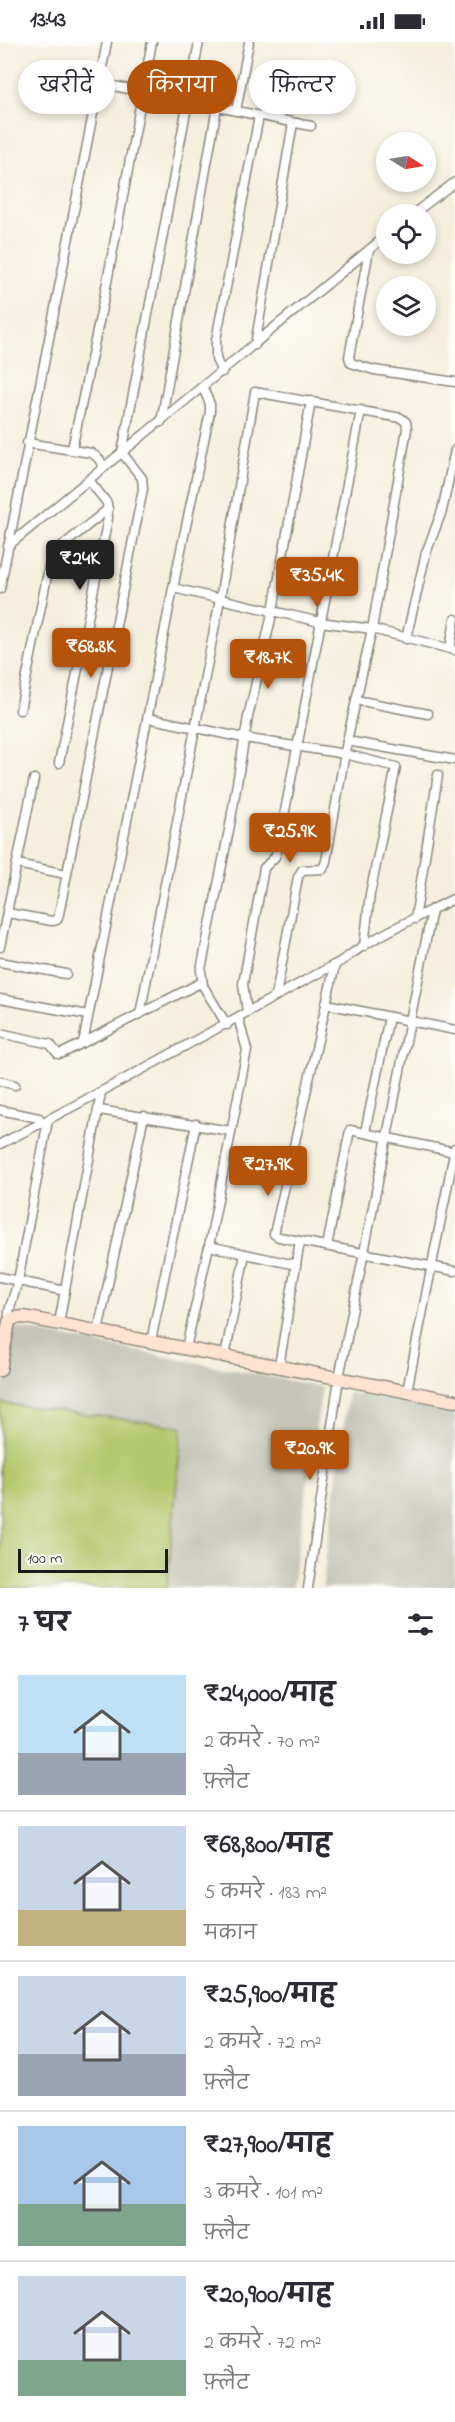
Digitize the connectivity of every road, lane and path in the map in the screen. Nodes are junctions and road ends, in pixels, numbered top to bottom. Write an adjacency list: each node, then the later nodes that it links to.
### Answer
1 (107, 42): 5 (street)
2 (152, 42): 6 (street)
3 (199, 42): 7 (street)
4 (249, 42): 8 (street)
5 (103, 60)
6 (148, 60)
7 (195, 60)
8 (237, 106)
9 (237, 111): 14 (street)
10 (93, 114): 28 (street)
11 (138, 114): 29 (street)
12 (185, 114): 31 (street)
13 (216, 114): 27 (street)
14 (259, 116): 15 (street); 22 (street)
15 (293, 123): 16 (street); 21 (street)
16 (312, 126)
17 (455, 182): 18 (street)
18 (426, 204)
19 (376, 244): 20 (street)
20 (369, 249): 21 (street); 23 (street)
21 (255, 345): 22 (street)
22 (222, 372): 24 (street)
23 (455, 382)
24 (203, 388): 27 (street); 36 (street)
25 (311, 400): 26 (street); 38 (street); 39 (street)
26 (361, 410): 41 (street); 42 (street)
27 (161, 422): 31 (street)
28 (27, 443): 29 (street); 35 (street)
29 (72, 449): 32 (street)
30 (455, 450): 43 (street)
31 (122, 453): 32 (street); 59 (street)
32 (105, 467): 33 (street)
33 (89, 480): 34 (street); 35 (street)
34 (108, 509): 46 (street); 55 (street)
35 (8, 546): 37 (street)
36 (173, 588): 38 (street); 48 (street)
37 (0, 589)
38 (220, 599): 39 (street); 49 (street)
39 (273, 610): 41 (street); 50 (street)
40 (455, 619): 44 (street)
41 (320, 622): 42 (street); 52 (street)
42 (372, 629): 43 (street); 45 (street)
43 (406, 639): 44 (street)
44 (452, 650)
45 (356, 700): 47 (street); 51 (street)
46 (20, 710)
47 (428, 714)
48 (148, 718): 49 (street); 75 (street)
49 (195, 728): 50 (street); 74 (street)
50 (244, 738): 52 (street); 69 (street)
51 (348, 741): 53 (street); 54 (street)
52 (298, 746): 53 (street); 73 (street)
53 (345, 754): 65 (street); 70 (street)
54 (455, 760)
55 (59, 763)
56 (438, 774): 63 (street)
57 (34, 779): 58 (street)
58 (17, 864): 59 (street); 62 (street)
59 (66, 874): 62 (street)
60 (455, 898): 61 (street)
61 (432, 910): 63 (street); 78 (street)
62 (8, 913): 64 (street)
63 (415, 919): 65 (street)
64 (0, 946)
65 (364, 946): 67 (street)
66 (0, 962): 68 (street)
67 (335, 965): 70 (street); 72 (street)
68 (66, 974)
69 (202, 982): 74 (street); 79 (street)
70 (276, 995): 73 (street)
71 (0, 999): 75 (street)
72 (326, 1004): 77 (street); 96 (street)
73 (247, 1012): 76 (street)
74 (140, 1014): 82 (street)
75 (88, 1015): 82 (street)
76 (238, 1017): 79 (street); 91 (street)
77 (389, 1017): 78 (street); 92 (street)
78 (410, 1021): 80 (street); 93 (street)
79 (227, 1025): 85 (street)
80 (455, 1030)
81 (0, 1033): 82 (street)
82 (83, 1043)
83 (0, 1081): 84 (street)
84 (15, 1085)
85 (101, 1093): 87 (street); 89 (street)
86 (0, 1110): 89 (street)
87 (99, 1110): 88 (street); 106 (street)
88 (144, 1116): 90 (street); 109 (street)
89 (44, 1119): 94 (street); 105 (street)
90 (196, 1124): 91 (street); 110 (street)
91 (231, 1131): 97 (street)
92 (365, 1132): 93 (street); 98 (street)
93 (387, 1137): 95 (street); 99 (street)
94 (0, 1144)
95 (455, 1150): 102 (street)
96 (300, 1241): 98 (street); 101 (street)
97 (209, 1246): 100 (street); 111 (street)
98 (327, 1246): 99 (street)
99 (363, 1253): 102 (street); 115 (street)
100 (245, 1254): 101 (street); 112 (street)
101 (296, 1265): 113 (street)
102 (431, 1266): 103 (street); 116 (street)
103 (455, 1271)
104 (0, 1277): 105 (street)
105 (18, 1281): 106 (street); 108 (street)
106 (65, 1291): 107 (street)
107 (59, 1323): 108 (street); 109 (street)
108 (5, 1329): 114 (street)
109 (98, 1331): 110 (street)
110 (151, 1341): 111 (street)
111 (186, 1348): 112 (street)
112 (225, 1356): 113 (street)
113 (279, 1366): 115 (street)
114 (0, 1370)
115 (339, 1378): 116 (street); 118 (street)
116 (408, 1391): 117 (street)
117 (455, 1399)
118 (308, 1588)

